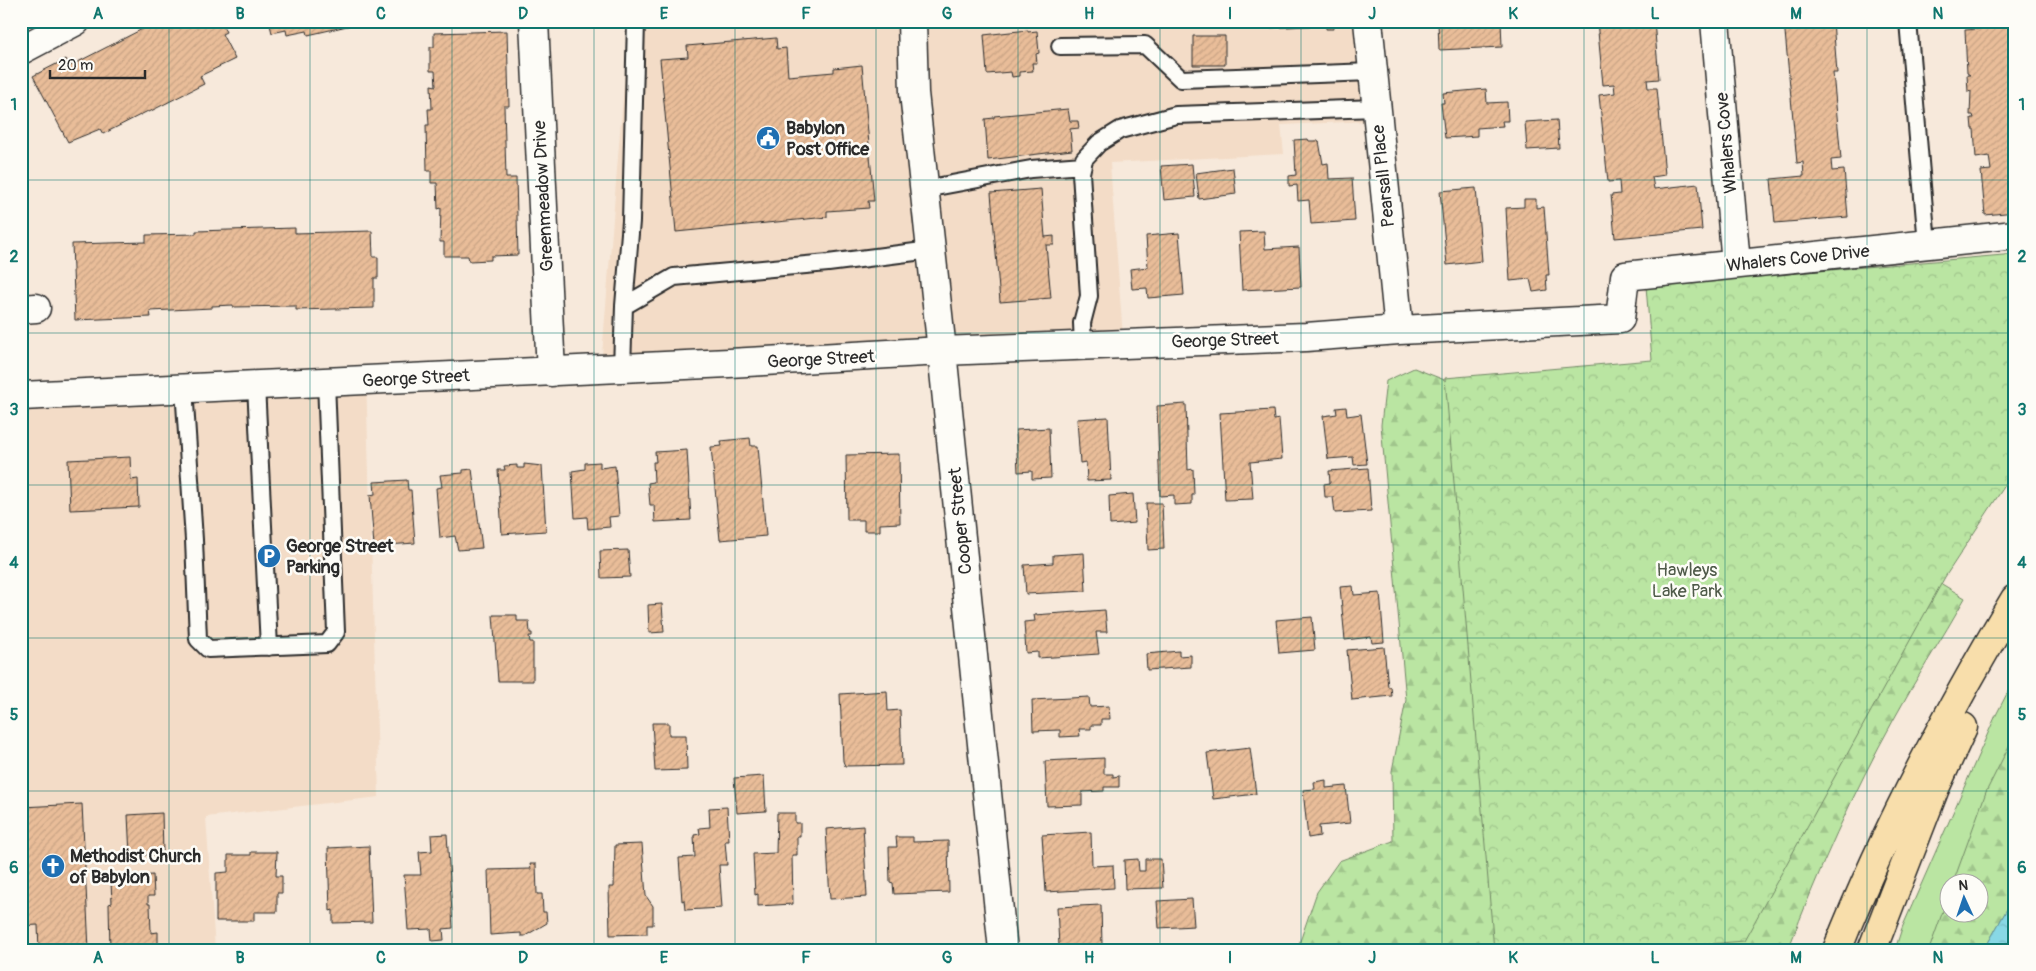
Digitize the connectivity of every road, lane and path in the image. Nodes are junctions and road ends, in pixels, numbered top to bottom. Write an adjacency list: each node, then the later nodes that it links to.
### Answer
1 (76, 21): 10 (street)
2 (534, 21): 26 (street, Greenmeadow Drive)
3 (636, 21): 20 (lane)
4 (897, 21): 12 (street, Cooper Street)
5 (912, 21): 12 (street, Cooper Street)
6 (1368, 21): 11 (street, Pearsall Place)
7 (1716, 21): 19 (street, Whalers Cove)
8 (1908, 21): 17 (lane)
9 (1060, 46): 11 (lane)
10 (21, 50)
11 (1372, 72): 13 (street, Pearsall Place)
12 (914, 94): 15 (street, Cooper Street)
13 (1376, 108): 14 (lane); 22 (street, Pearsall Place)
14 (1083, 165): 15 (lane); 23 (lane)
15 (925, 189): 18 (street, Cooper Street)
16 (2015, 235): 17 (street, Whalers Cove Drive)
17 (1927, 244): 19 (street, Whalers Cove Drive)
18 (932, 250): 20 (lane); 24 (street, Cooper Street)
19 (1736, 264): 21 (street, Whalers Cove Drive)
20 (624, 306): 25 (lane)
21 (1620, 319): 22 (street, George Street)
22 (1399, 330): 23 (street, George Street)
23 (1082, 346): 24 (street, George Street)
24 (942, 351): 25 (street, George Street); 34 (street, Cooper Street)
25 (622, 368): 26 (street, George Street)
26 (551, 372): 27 (street, George Street)
27 (326, 382): 28 (street, George Street); 33 (lane)
28 (256, 385): 29 (street, George Street); 33 (lane)
29 (184, 388): 30 (street, George Street); 33 (lane)
30 (21, 396)
31 (2015, 599): 35 (main road)
32 (2015, 615): 36 (main road)
33 (269, 647)
34 (1003, 950)
35 (1837, 950)
36 (1872, 950)

